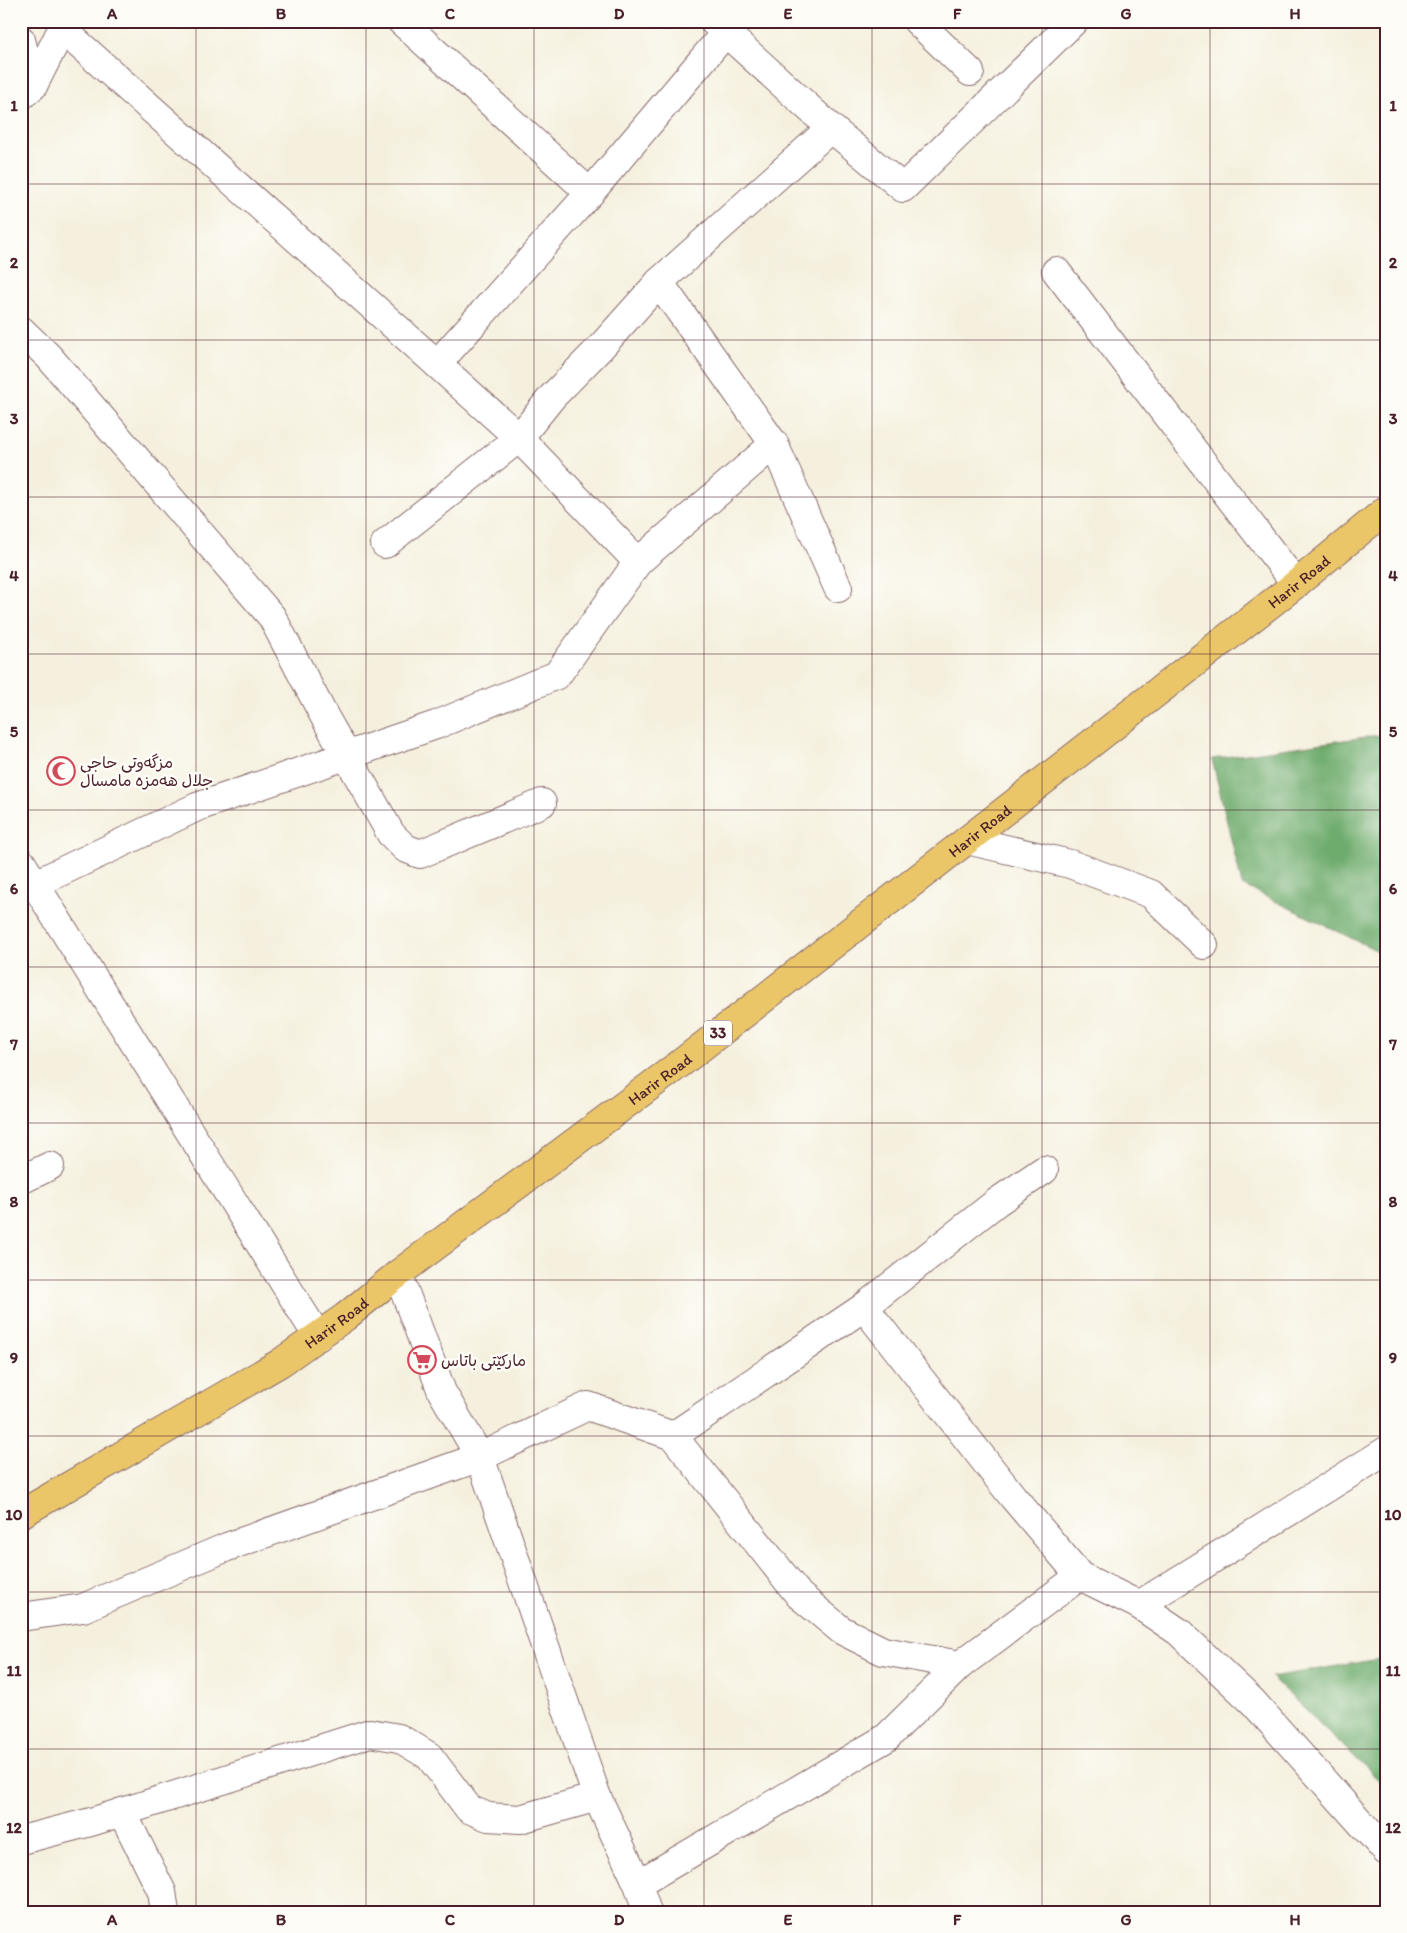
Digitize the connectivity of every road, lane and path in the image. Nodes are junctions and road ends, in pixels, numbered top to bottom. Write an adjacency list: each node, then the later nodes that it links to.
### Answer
1 (401, 21): 10 (street)
2 (916, 21): 7 (street)
3 (1074, 21): 9 (street)
4 (64, 25): 8 (street); 14 (street)
5 (719, 27): 9 (street); 10 (street)
6 (21, 40): 8 (street)
7 (970, 72)
8 (27, 91)
9 (831, 128): 12 (street)
10 (590, 193): 14 (street)
11 (1056, 271): 20 (street)
12 (659, 282): 15 (street); 16 (street)
13 (21, 330): 22 (street)
14 (437, 364): 15 (street)
15 (519, 438): 18 (street); 19 (street)
16 (774, 444): 19 (street); 21 (street)
17 (1386, 510): 20 (main road, Harir Road / 33)
18 (385, 544)
19 (638, 562): 22 (street)
20 (1296, 584): 24 (main road, Harir Road / 33)
21 (838, 588)
22 (346, 756): 23 (street); 25 (street)
23 (542, 803)
24 (967, 840): 26 (street); 30 (main road, Harir Road / 33)
25 (28, 873): 32 (street)
26 (1204, 945)
27 (50, 1166): 29 (street)
28 (1044, 1170): 31 (street)
29 (21, 1180)
30 (398, 1274): 32 (main road, Harir Road / 33); 35 (street)
31 (864, 1308): 33 (street); 37 (street)
32 (318, 1337): 36 (main road, Harir Road / 33)
33 (673, 1436): 35 (street); 40 (street)
34 (1386, 1451): 38 (street)
35 (480, 1457): 39 (street); 41 (street)
36 (21, 1514)
37 (1080, 1576): 38 (street); 40 (street)
38 (1139, 1605): 44 (street)
39 (21, 1617)
40 (960, 1665): 45 (street)
41 (597, 1796): 42 (street); 45 (street)
42 (122, 1812): 43 (street); 46 (street)
43 (21, 1840)
44 (1386, 1851)
45 (638, 1884): 47 (street)
46 (165, 1912)
47 (647, 1912)

